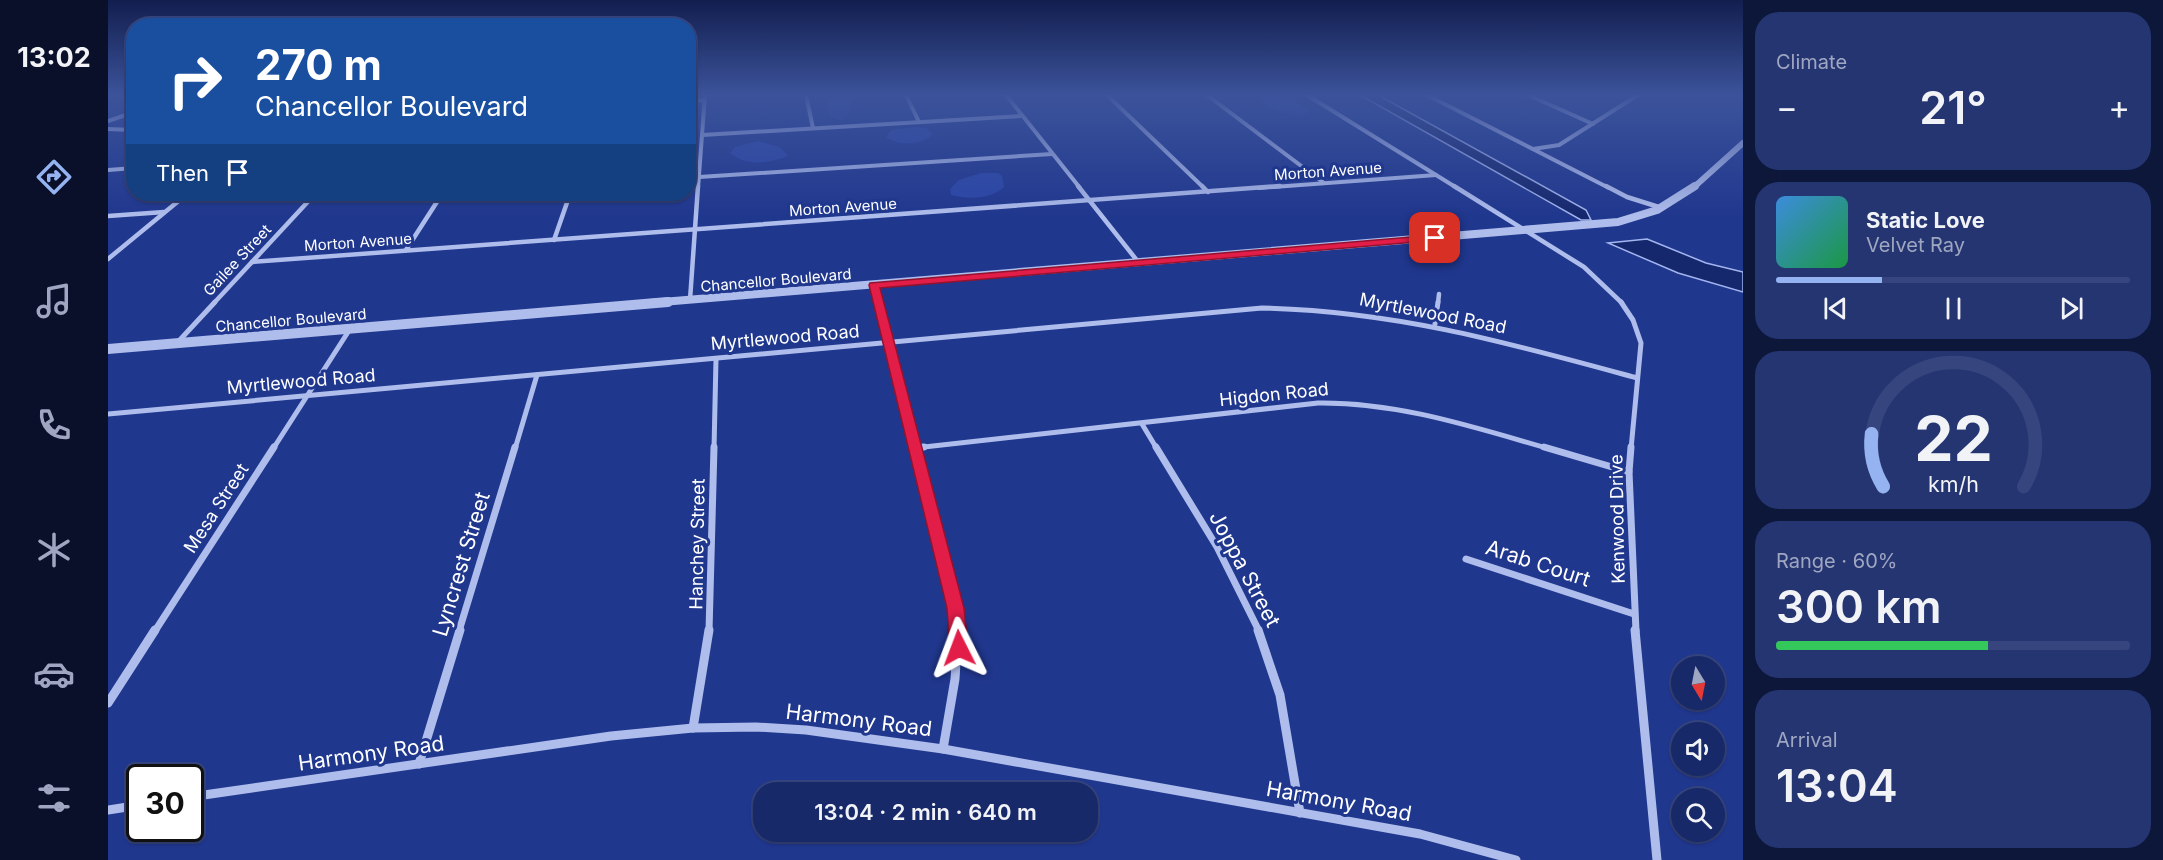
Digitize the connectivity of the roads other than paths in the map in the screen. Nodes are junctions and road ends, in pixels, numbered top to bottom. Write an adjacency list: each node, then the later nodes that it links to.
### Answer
1 (702, 135): 14 (street)
2 (1037, 135): 10 (street)
3 (1149, 135): 16 (street)
4 (1260, 135): 15 (street)
5 (1372, 135): 13 (street, Kenwood Drive)
6 (1505, 135): 9 (street)
7 (1576, 135): 9 (street)
8 (1743, 143): 22 (street, Chancellor Boulevard)
9 (1532, 149): 22 (street)
10 (1052, 154): 14 (street); 21 (street)
11 (126, 169): 12 (street)
12 (108, 170)
13 (1436, 175): 15 (street, Morton Avenue); 26 (street, Kenwood Drive)
14 (699, 177): 25 (street)
15 (1324, 184): 16 (street, Morton Avenue)
16 (1208, 192): 21 (street, Morton Avenue)
17 (178, 201): 23 (street)
18 (309, 201): 30 (street, Gailee Street)
19 (438, 201): 28 (street)
20 (568, 201): 27 (street)
21 (1088, 201): 25 (street, Morton Avenue); 31 (street)
22 (1664, 209): 26 (street, Chancellor Boulevard)
23 (165, 212): 24 (street); 29 (street)
24 (108, 216)
25 (696, 229): 27 (street, Morton Avenue); 34 (street)
26 (1527, 230): 31 (street, Chancellor Boulevard); 42 (street, Kenwood Drive)
27 (554, 240): 28 (street, Morton Avenue)
28 (406, 250): 30 (street, Morton Avenue)
29 (108, 259)
30 (252, 262): 38 (street, Gailee Street)
31 (1139, 263): 32 (street, Chancellor Boulevard)
32 (874, 285): 34 (street, Chancellor Boulevard); 37 (street)
33 (1439, 294): 35 (street)
34 (690, 300): 36 (street, Chancellor Boulevard)
35 (1435, 324): 37 (street, Myrtlewood Road); 42 (street, Myrtlewood Road)
36 (350, 329): 38 (street, Chancellor Boulevard); 43 (street, Mesa Street)
37 (888, 342): 40 (street, Myrtlewood Road); 46 (street)
38 (177, 344): 39 (street, Chancellor Boulevard)
39 (108, 349)
40 (716, 358): 41 (street, Myrtlewood Road); 51 (street, Hanchey Street)
41 (537, 375): 43 (street, Myrtlewood Road); 53 (street, Lyncrest Street)
42 (1637, 378): 47 (street, Kenwood Drive)
43 (306, 396): 44 (street, Myrtlewood Road); 50 (street, Mesa Street)
44 (108, 414)
45 (1142, 424): 46 (street, Higdon Road); 47 (street, Higdon Road); 57 (street, Joppa Street)
46 (915, 448): 52 (street)
47 (1629, 472): 49 (street, Kenwood Drive)
48 (1466, 559): 49 (street, Arab Court)
49 (1634, 614): 59 (street, Kenwood Drive)
50 (108, 703)
51 (693, 728): 52 (street, Harmony Road); 53 (street, Harmony Road)
52 (943, 749): 57 (street, Harmony Road)
53 (419, 764): 54 (street, Harmony Road)
54 (204, 795)
55 (126, 807): 56 (street)
56 (108, 810)
57 (1300, 813): 58 (street, Harmony Road)
58 (1516, 860)
59 (1657, 860)

